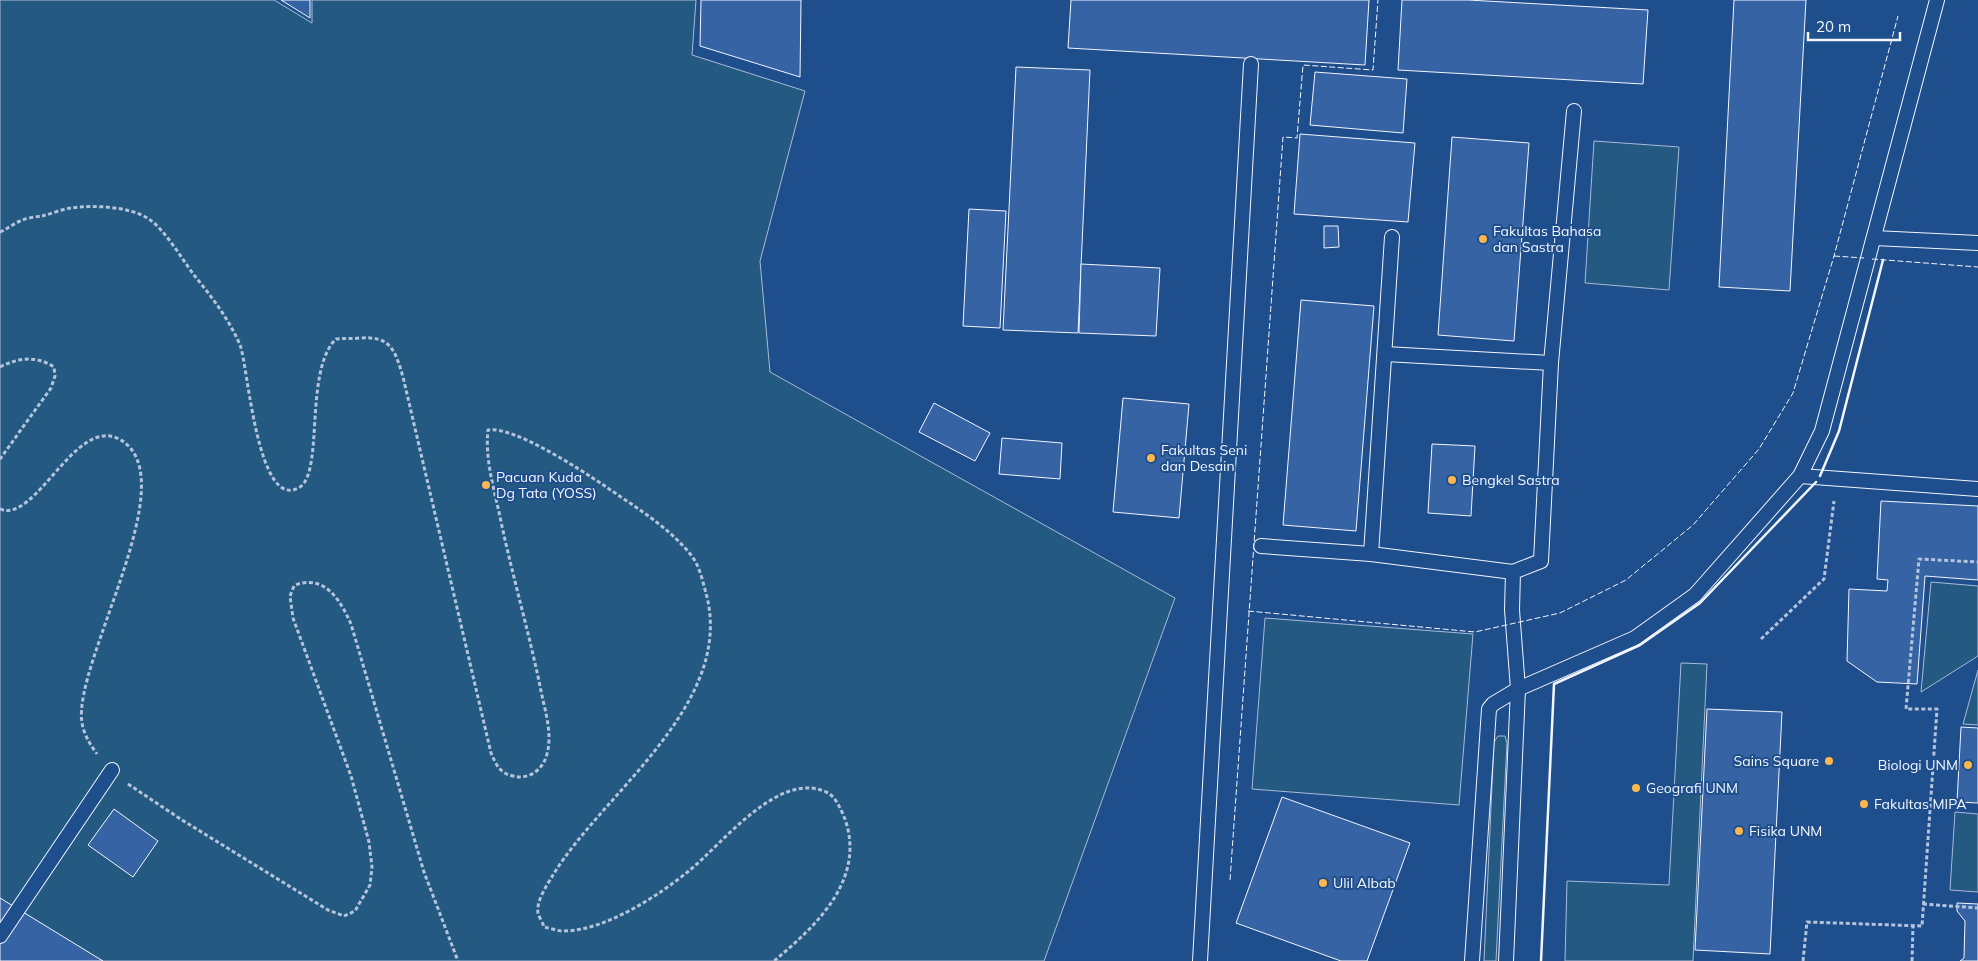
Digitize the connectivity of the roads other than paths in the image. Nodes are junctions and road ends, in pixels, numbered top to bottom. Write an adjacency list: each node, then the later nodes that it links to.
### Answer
1 (1937, 0): 5 (lane)
2 (1252, 64): 17 (lane)
3 (1574, 111): 8 (lane)
4 (1392, 237): 7 (lane)
5 (1874, 238): 6 (lane); 9 (lane)
6 (1978, 243)
7 (1385, 354): 8 (lane); 12 (lane)
8 (1551, 363): 13 (lane)
9 (1800, 476): 10 (lane); 14 (lane)
10 (1978, 489)
11 (1261, 546): 12 (lane)
12 (1371, 554): 13 (lane)
13 (1513, 572): 14 (lane)
14 (1518, 689): 18 (lane); 19 (lane)
15 (112, 770): 16 (lane)
16 (0, 936)
17 (1200, 961)
18 (1472, 961)
19 (1506, 961)

